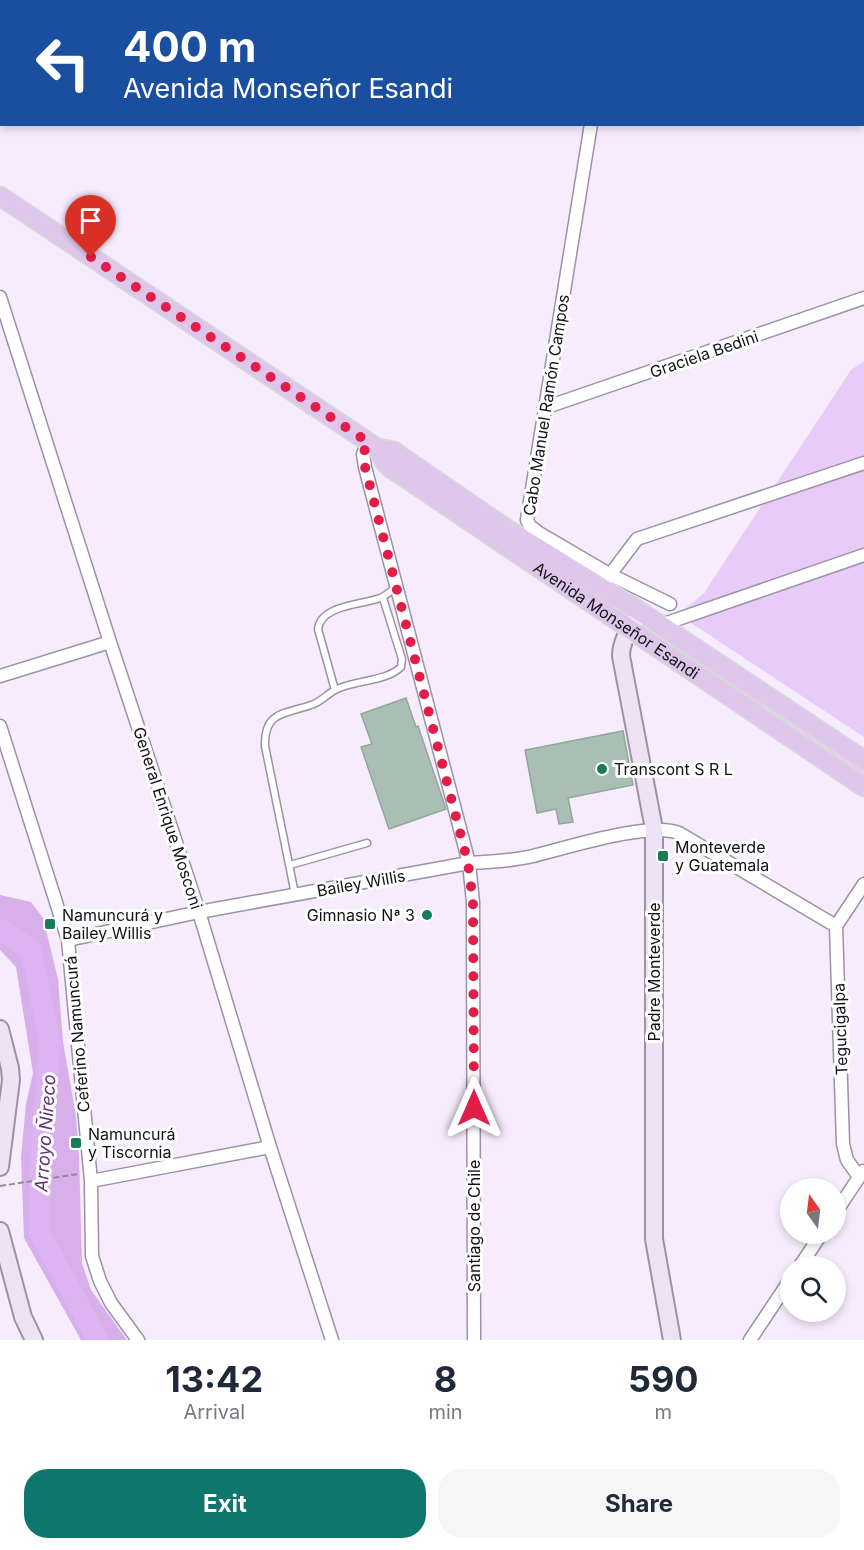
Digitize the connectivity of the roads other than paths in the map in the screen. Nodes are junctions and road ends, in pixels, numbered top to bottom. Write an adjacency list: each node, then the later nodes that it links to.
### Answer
1 (591, 126): 5 (street, Cabo Manuel Ramón Campos)
2 (0, 196): 6 (main road, Avenida Monseñor Esandi)
3 (0, 297): 17 (street, General Enrique Mosconi)
4 (864, 298): 5 (street, Graciela Bedini)
5 (544, 408): 9 (street, Cabo Manuel Ramón Campos)
6 (372, 445): 9 (main road, Avenida Monseñor Esandi); 10 (street, Santiago de Chile); 13 (main road, Avenida Monseñor Esandi)
7 (864, 463): 9 (street)
8 (864, 555): 15 (street)
9 (606, 581): 12 (street, Cabo Manuel Ramón Campos); 13 (street); 14 (main road, Avenida Monseñor Esandi)
10 (396, 586): 11 (lane); 25 (street, Santiago de Chile)
11 (383, 598): 19 (lane); 19 (lane)
12 (670, 604)
13 (593, 605): 16 (main road, Avenida Monseñor Esandi)
14 (641, 612): 15 (main road, Avenida Monseñor Esandi); 16 (street, Padre Monteverde)
15 (661, 625): 21 (main road, Avenida Monseñor Esandi)
16 (629, 630): 22 (main road, Avenida Monseñor Esandi); 23 (street, Padre Monteverde)
17 (110, 642): 18 (street); 29 (street, General Enrique Mosconi)
18 (0, 676)
19 (335, 690): 26 (lane)
20 (0, 726): 31 (street, Ceferino Namuncurá)
21 (864, 760)
22 (864, 787)
23 (654, 829): 25 (street, Bailey Willis); 30 (street); 44 (street, Padre Monteverde)
24 (367, 843): 26 (lane)
25 (468, 863): 28 (street, Bailey Willis); 43 (street, Santiago de Chile)
26 (290, 865): 28 (lane)
27 (864, 884): 30 (street)
28 (296, 895): 29 (street, Bailey Willis)
29 (199, 912): 31 (street, Bailey Willis); 33 (street, General Enrique Mosconi)
30 (836, 926): 35 (street, Tegucigalpa)
31 (68, 940): 36 (street, Ceferino Namuncurá)
32 (0, 1029): 34 (street)
33 (270, 1147): 36 (street); 42 (street, General Enrique Mosconi)
34 (0, 1167)
35 (862, 1175): 37 (street)
36 (91, 1181): 41 (street, Ceferino Namuncurá)
37 (846, 1198)
38 (0, 1231): 40 (street)
39 (780, 1295): 45 (street)
40 (33, 1340)
41 (138, 1340)
42 (332, 1340)
43 (474, 1340)
44 (672, 1340)
45 (750, 1340)

